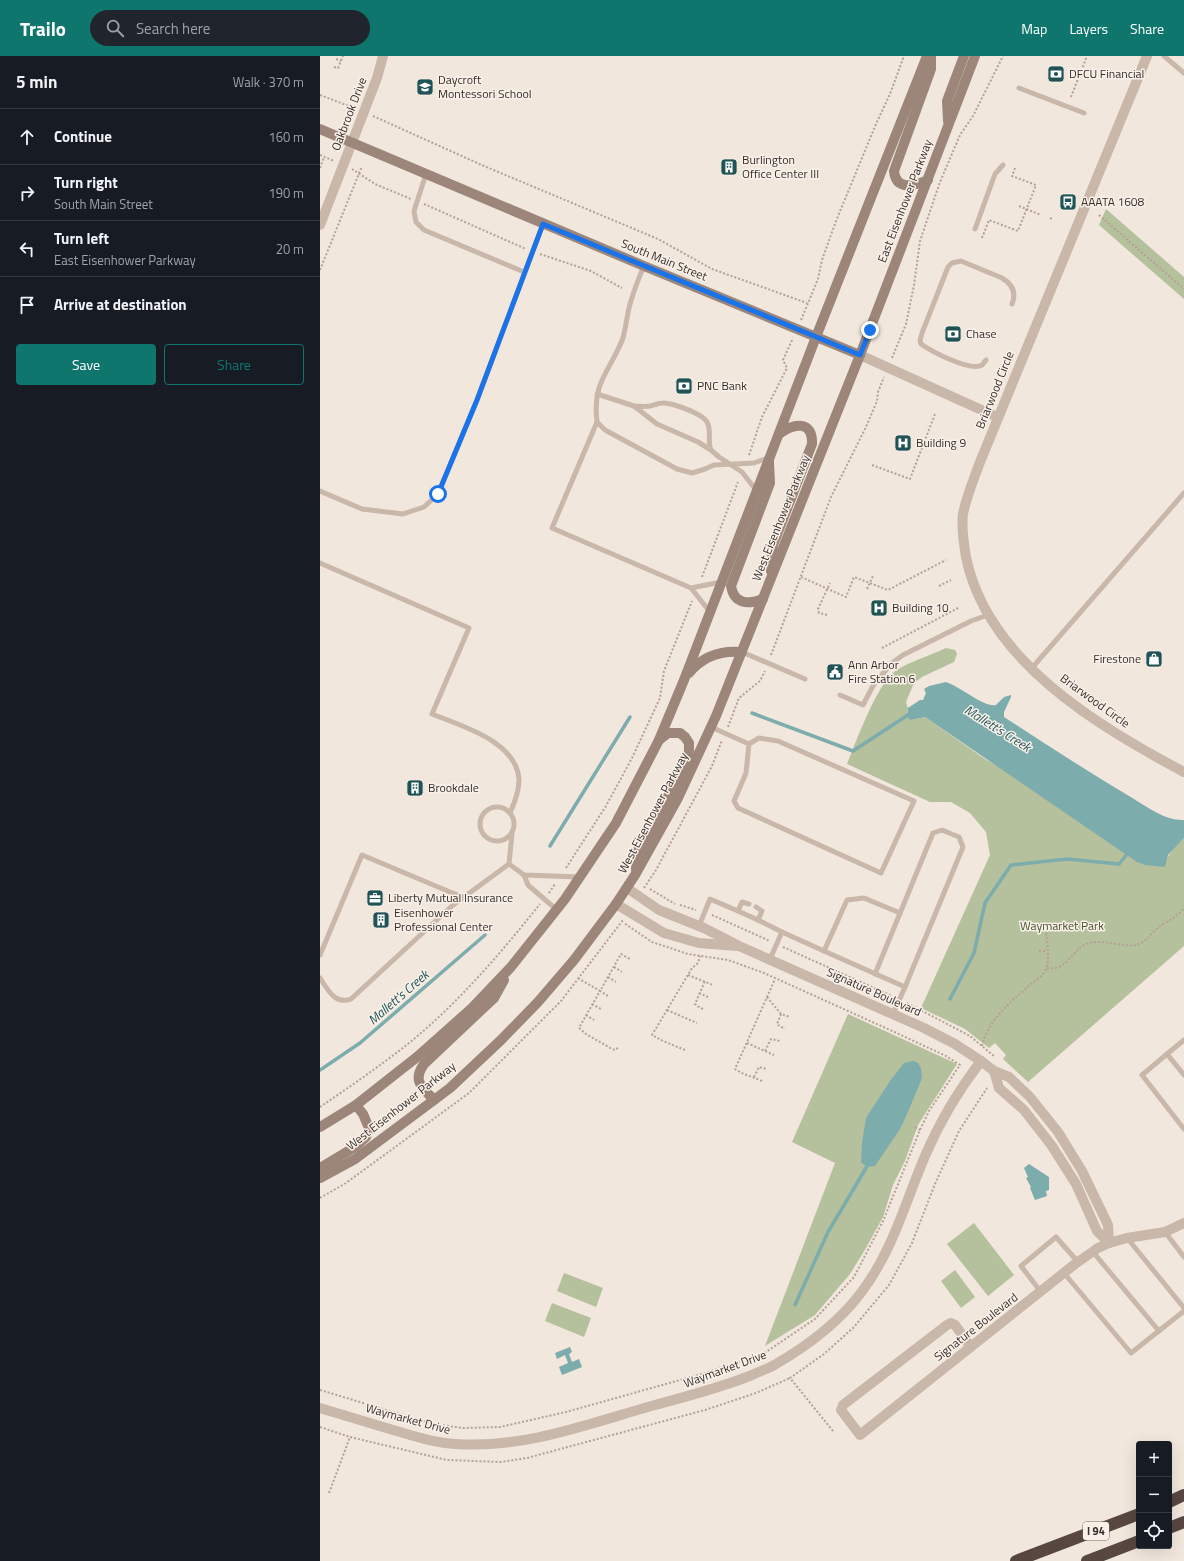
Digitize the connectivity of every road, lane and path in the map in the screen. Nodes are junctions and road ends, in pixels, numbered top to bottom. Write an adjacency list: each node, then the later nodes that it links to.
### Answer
1 (344, 56): 13 (path)
2 (383, 56): 24 (street, Oakbrook Drive)
3 (904, 56): 51 (path)
4 (927, 56): 54 (main road)
5 (931, 56): 35 (main road)
6 (964, 56): 22 (main road)
7 (975, 56): 22 (main road, East Eisenhower Parkway)
8 (1003, 56): 57 (path)
9 (1087, 56): 18 (path)
10 (1147, 56): 63 (street, Briarwood Circle)
11 (1164, 56): 15 (lane)
12 (336, 59): 13 (path)
13 (341, 61): 14 (path)
14 (334, 67)
15 (1184, 73)
16 (1019, 88): 20 (lane)
17 (320, 95): 19 (path)
18 (1071, 97)
19 (354, 108)
20 (1084, 114)
21 (373, 117): 51 (path)
22 (948, 125): 35 (main road, East Eisenhower Parkway)
23 (320, 129): 24 (main road, South Main Street)
24 (352, 142): 34 (main road, South Main Street); 42 (street, Oakbrook Drive)
25 (320, 156): 26 (path)
26 (324, 157): 27 (path); 30 (path)
27 (328, 159)
28 (1003, 165): 43 (lane)
29 (362, 166): 33 (path)
30 (320, 168)
31 (1015, 168): 38 (path)
32 (354, 170): 33 (path)
33 (359, 172): 36 (path); 47 (path)
34 (426, 174): 36 (lane); 41 (main road, South Main Street)
35 (928, 180): 56 (main road, East Eisenhower Parkway)
36 (418, 201): 45 (path); 48 (lane)
37 (1019, 206): 38 (path)
38 (1027, 209): 39 (path); 44 (path)
39 (1041, 215)
40 (1099, 215): 50 (path)
41 (543, 224): 45 (lane); 46 (main road, South Main Street)
42 (320, 225)
43 (975, 229)
44 (982, 238)
45 (532, 251): 48 (lane); 49 (path)
46 (644, 266): 54 (main road, South Main Street); 60 (lane)
47 (320, 270)
48 (524, 272): 75 (lane)
49 (622, 288)
50 (1184, 289)
51 (808, 304): 53 (path)
52 (1012, 304): 58 (lane)
53 (803, 313)
54 (816, 336): 56 (main road, South Main Street); 65 (main road)
55 (788, 350): 69 (path)
56 (860, 355): 63 (street, South Main Street); 83 (main road, West Eisenhower Parkway)
57 (893, 356)
58 (986, 360)
59 (880, 385): 80 (path)
60 (597, 394): 61 (lane); 64 (lane)
61 (634, 406): 66 (lane); 66 (lane)
62 (935, 414): 68 (path)
63 (998, 418): 94 (street, Briarwood Circle)
64 (597, 422): 71 (lane); 88 (lane)
65 (779, 434): 70 (main road); 83 (main road)
66 (711, 450): 71 (lane)
67 (917, 450): 68 (path)
68 (920, 451): 72 (path)
69 (748, 457)
70 (769, 458): 71 (lane); 74 (main road); 91 (main road)
71 (728, 463): 74 (lane)
72 (872, 464)
73 (740, 479): 82 (path)
74 (756, 490): 84 (main road)
75 (320, 491)
76 (1184, 493): 99 (lane)
77 (946, 560): 86 (path)
78 (320, 563): 108 (lane)
79 (873, 576): 86 (path)
80 (801, 577): 89 (path); 98 (path)
81 (951, 580): 87 (path)
82 (700, 581)
83 (770, 581): 91 (main road, West Eisenhower Parkway)
84 (722, 582): 88 (lane); 93 (main road)
85 (830, 583): 89 (path)
86 (870, 583): 89 (path); 90 (path)
87 (939, 586)
88 (691, 588): 93 (lane)
89 (827, 588): 95 (path)
90 (867, 589)
91 (763, 599): 97 (main road, West Eisenhower Parkway)
92 (960, 607): 96 (path)
93 (710, 612): 101 (main road)
94 (988, 615): 99 (street, Briarwood Circle); 102 (lane)
95 (827, 616)
96 (882, 648)
97 (742, 652): 98 (lane); 101 (main road); 103 (main road, West Eisenhower Parkway)
98 (769, 663): 100 (lane); 104 (path)
99 (1031, 669): 107 (street, Briarwood Circle)
100 (805, 679)
101 (684, 680): 105 (main road)
102 (840, 695)
103 (711, 727): 104 (lane); 112 (main road, West Eisenhower Parkway)
104 (725, 733): 106 (lane); 122 (path)
105 (659, 740): 112 (main road); 113 (main road)
106 (749, 744): 106 (lane)
107 (1184, 772)
108 (510, 813): 109 (lane); 109 (lane)
109 (512, 832): 110 (lane)
110 (509, 864): 111 (lane); 115 (lane)
111 (524, 875): 113 (lane); 120 (lane)
112 (635, 875): 114 (main road, West Eisenhower Parkway)
113 (580, 877): 120 (main road)
114 (627, 888): 116 (main road, West Eisenhower Parkway); 126 (street, Signature Boulevard)
115 (464, 897): 134 (lane); 145 (lane)
116 (616, 904): 130 (street, Signature Boulevard); 186 (main road, West Eisenhower Parkway)
117 (749, 904): 121 (lane)
118 (756, 907): 124 (lane)
119 (1184, 908): 140 (path)
120 (557, 910): 139 (main road)
121 (738, 911): 122 (lane); 124 (lane)
122 (704, 913): 126 (lane); 129 (path)
123 (900, 913): 131 (lane); 143 (lane); 151 (lane)
124 (758, 920): 127 (lane)
125 (622, 921): 135 (path)
126 (699, 926): 130 (street, Signature Boulevard)
127 (782, 932): 129 (lane); 131 (lane)
128 (1046, 932): 133 (path)
129 (777, 944): 137 (lane); 157 (path)
130 (739, 946): 137 (street, Signature Boulevard)
131 (824, 951): 143 (lane)
132 (1039, 951): 133 (path)
133 (1047, 951): 140 (path)
134 (320, 955)
135 (700, 956): 142 (path); 147 (path)
136 (630, 959): 138 (path)
137 (770, 960): 163 (street, Signature Boulevard)
138 (614, 967): 141 (path); 144 (path)
139 (511, 968): 186 (main road); 187 (main road)
140 (1047, 968): 172 (path)
141 (622, 972)
142 (688, 974): 148 (path); 161 (path)
143 (875, 974): 151 (lane)
144 (608, 977): 149 (path); 152 (path)
145 (320, 978)
146 (578, 978): 152 (path)
147 (775, 978): 156 (path); 191 (path)
148 (705, 981): 150 (path); 153 (path)
149 (616, 982)
150 (713, 985)
151 (905, 987): 157 (lane)
152 (600, 991): 154 (path); 158 (path)
153 (699, 993): 155 (path); 160 (path)
154 (608, 996)
155 (708, 997)
156 (767, 997): 162 (path); 171 (path)
157 (900, 999): 163 (lane); 172 (path)
158 (592, 1004): 159 (path); 164 (path)
159 (601, 1009)
160 (703, 1009)
161 (667, 1010): 167 (path); 174 (path)
162 (781, 1014): 165 (path); 168 (path)
163 (893, 1014): 179 (street, Signature Boulevard)
164 (586, 1015): 166 (path); 173 (path)
165 (790, 1017)
166 (594, 1020)
167 (697, 1023)
168 (785, 1029)
169 (1184, 1040): 176 (lane)
170 (780, 1041): 175 (path)
171 (747, 1043): 175 (path); 182 (path)
172 (982, 1046): 178 (path); 179 (path)
173 (619, 1047)
174 (685, 1050)
175 (765, 1051): 177 (path)
176 (1167, 1054): 181 (lane); 190 (lane)
177 (774, 1055)
178 (996, 1057)
179 (981, 1061): 197 (street, Signature Boulevard); 208 (street, Waymarket Drive)
180 (767, 1069): 182 (path)
181 (1184, 1075)
182 (754, 1077): 183 (path)
183 (762, 1081)
184 (984, 1084): 185 (path)
185 (993, 1091)
186 (434, 1100): 193 (main road, West Eisenhower Parkway)
187 (356, 1105): 188 (main road); 192 (main road)
188 (320, 1127)
189 (915, 1127): 191 (path)
190 (1184, 1129)
191 (920, 1130): 207 (path)
192 (320, 1168)
193 (320, 1178)
194 (1184, 1223): 195 (street, Signature Boulevard)
195 (1165, 1232): 196 (street, Signature Boulevard); 199 (lane)
196 (1127, 1238): 197 (street, Signature Boulevard); 203 (lane)
197 (1109, 1243): 198 (street, Signature Boulevard)
198 (1093, 1252): 200 (street, Signature Boulevard); 205 (lane)
199 (1184, 1257)
200 (1078, 1262): 201 (street, Signature Boulevard); 202 (lane)
201 (1064, 1273): 202 (street, Signature Boulevard); 205 (lane)
202 (1041, 1292): 206 (street, Signature Boulevard)
203 (1184, 1308)
204 (1184, 1311): 205 (lane)
205 (1159, 1330)
206 (971, 1347): 206 (street, Signature Boulevard)
207 (320, 1390)
208 (320, 1408)
209 (320, 1427): 210 (path)
210 (350, 1437)
211 (1184, 1495): 212 (highway)
212 (1172, 1501)
213 (1136, 1515): 217 (highway, I 94)
214 (1184, 1522): 215 (highway)
215 (1172, 1527)
216 (1136, 1542): 218 (highway, I 94)
217 (1016, 1561)
218 (1087, 1561)

